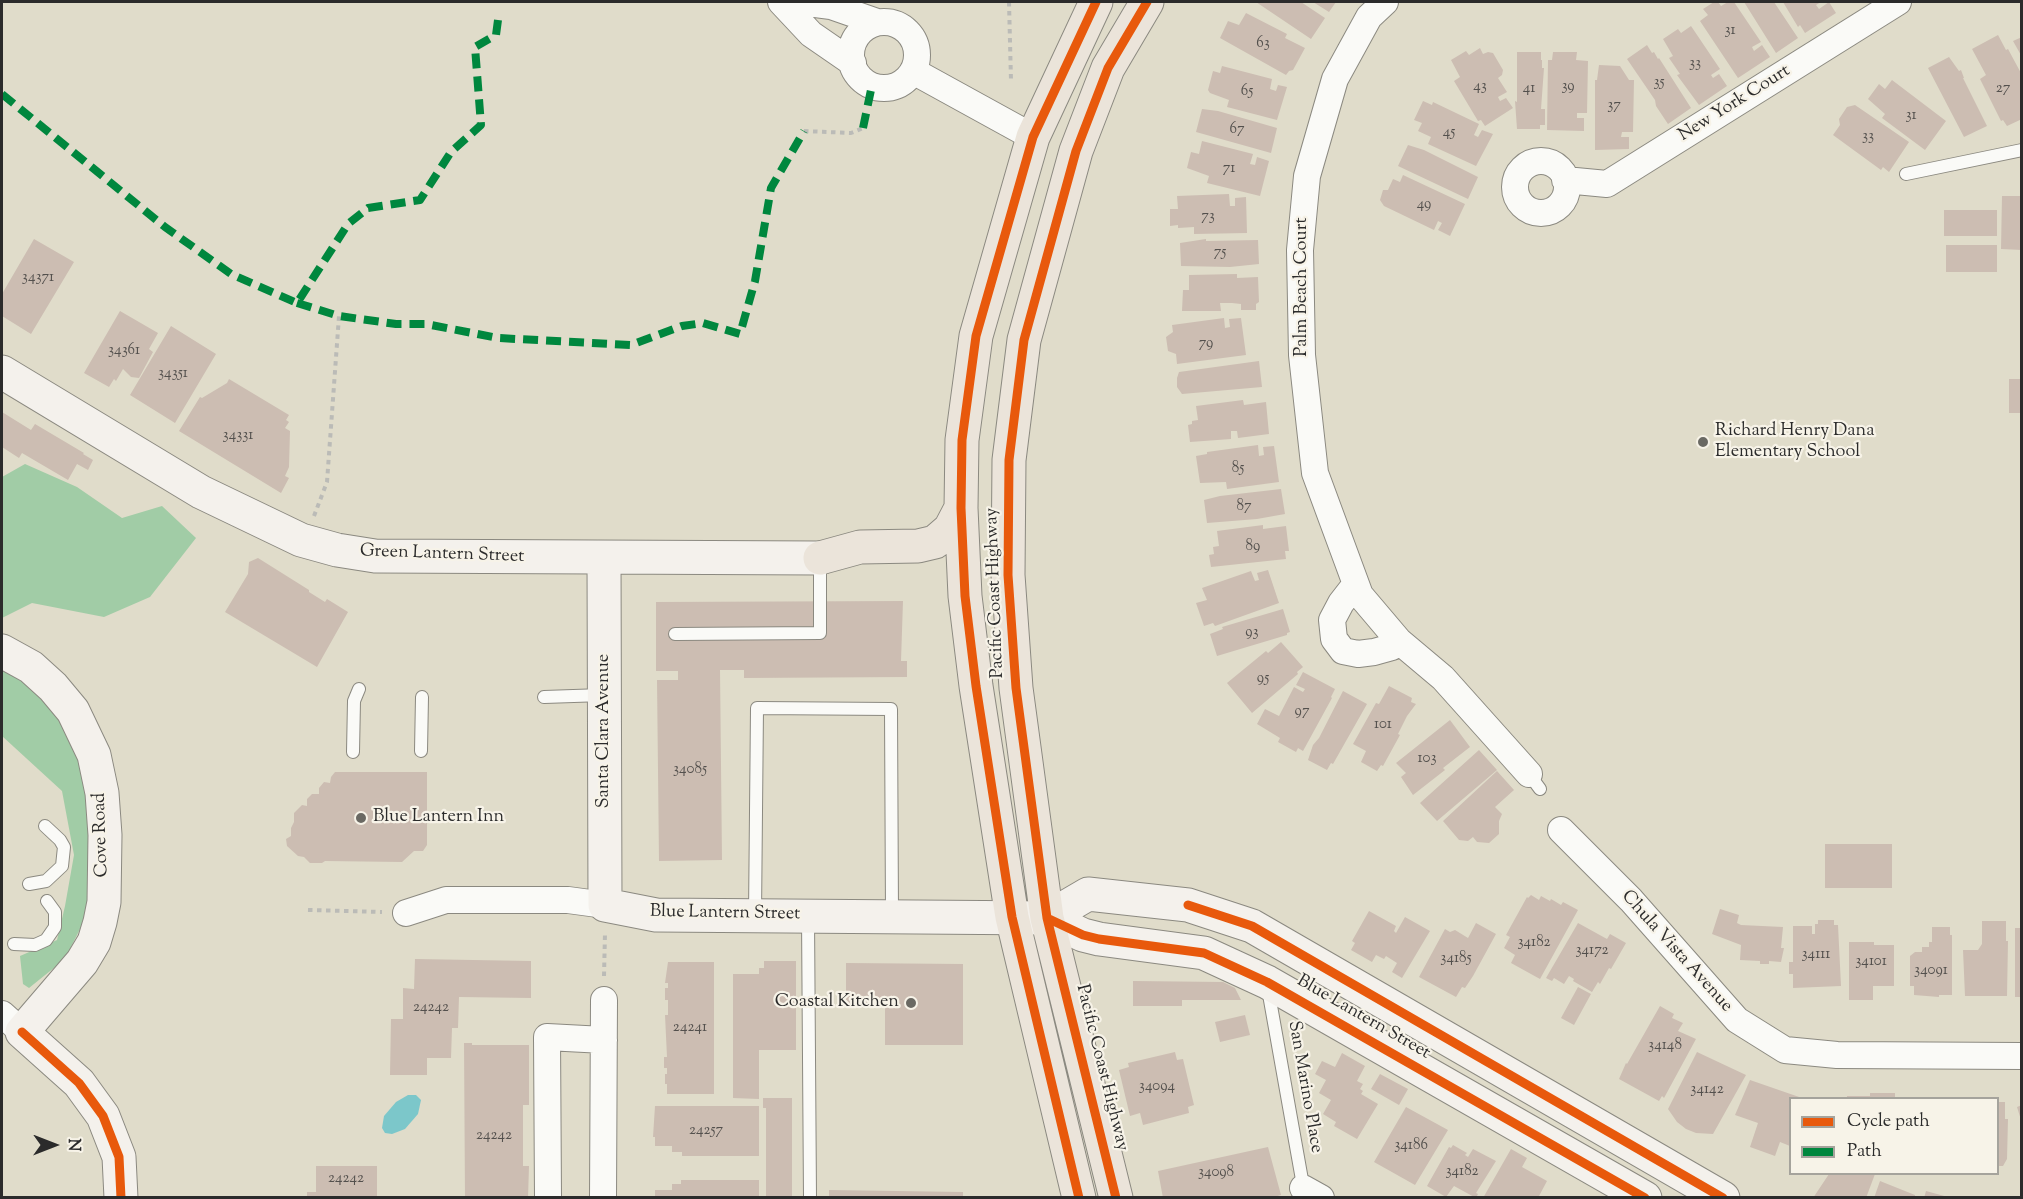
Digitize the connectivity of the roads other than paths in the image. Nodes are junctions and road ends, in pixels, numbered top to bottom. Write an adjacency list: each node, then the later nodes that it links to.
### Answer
1 (781, 2): 9 (street)
2 (800, 2): 8 (street)
3 (1096, 2): 11 (highway, Pacific Coast Highway)
4 (1124, 2): 11 (highway)
5 (1147, 2): 19 (highway, Pacific Coast Highway)
6 (1385, 2): 20 (street, Palm Beach Court)
7 (1898, 2): 14 (street, New York Court)
8 (877, 22): 9 (street); 10 (street)
9 (852, 63): 10 (street)
10 (913, 71): 11 (street)
11 (1033, 137): 16 (highway, Pacific Coast Highway); 19 (highway)
12 (2022, 150): 13 (lane)
13 (1906, 174)
14 (1566, 180)
15 (2, 372): 17 (street, Green Lantern Street)
16 (962, 508): 18 (highway); 40 (highway, Pacific Coast Highway)
17 (604, 558): 18 (street, Green Lantern Street); 25 (street, Santa Clara Avenue)
18 (820, 558): 21 (lane)
19 (1008, 575): 41 (highway, Pacific Coast Highway)
20 (1355, 585): 22 (street, Palm Beach Court); 22 (street)
21 (675, 634)
22 (1399, 640): 30 (street, Palm Beach Court)
23 (2, 651): 45 (street, Cove Road)
24 (359, 689): 29 (lane)
25 (605, 695): 26 (lane); 35 (street, Santa Clara Avenue)
26 (544, 697)
27 (422, 698): 28 (lane)
28 (421, 751)
29 (353, 752)
30 (1534, 782)
31 (45, 826): 33 (lane)
32 (1561, 830): 47 (street, Chula Vista Avenue)
33 (29, 885)
34 (47, 901): 42 (lane)
35 (605, 905): 36 (street, Blue Lantern Street); 37 (street, Blue Lantern Street)
36 (406, 913)
37 (755, 915): 38 (street, Blue Lantern Street); 39 (lane)
38 (808, 915): 39 (street, Blue Lantern Street); 52 (lane)
39 (892, 916): 40 (street, Blue Lantern Street)
40 (1012, 917): 41 (street, Blue Lantern Street); 53 (highway, Pacific Coast Highway)
41 (1047, 918): 43 (street, Blue Lantern Street); 54 (highway, Pacific Coast Highway); 56 (street, Blue Lantern Street)
42 (14, 944)
43 (1267, 982): 48 (lane, San Marino Place); 55 (street, Blue Lantern Street)
44 (604, 1000): 46 (street)
45 (12, 1023): 49 (street)
46 (604, 1040): 50 (street); 51 (street)
47 (2022, 1056)
48 (1310, 1194)
49 (121, 1197)
50 (548, 1197)
51 (603, 1197)
52 (810, 1197)
53 (1079, 1197)
54 (1116, 1197)
55 (1645, 1197)
56 (1723, 1197)

